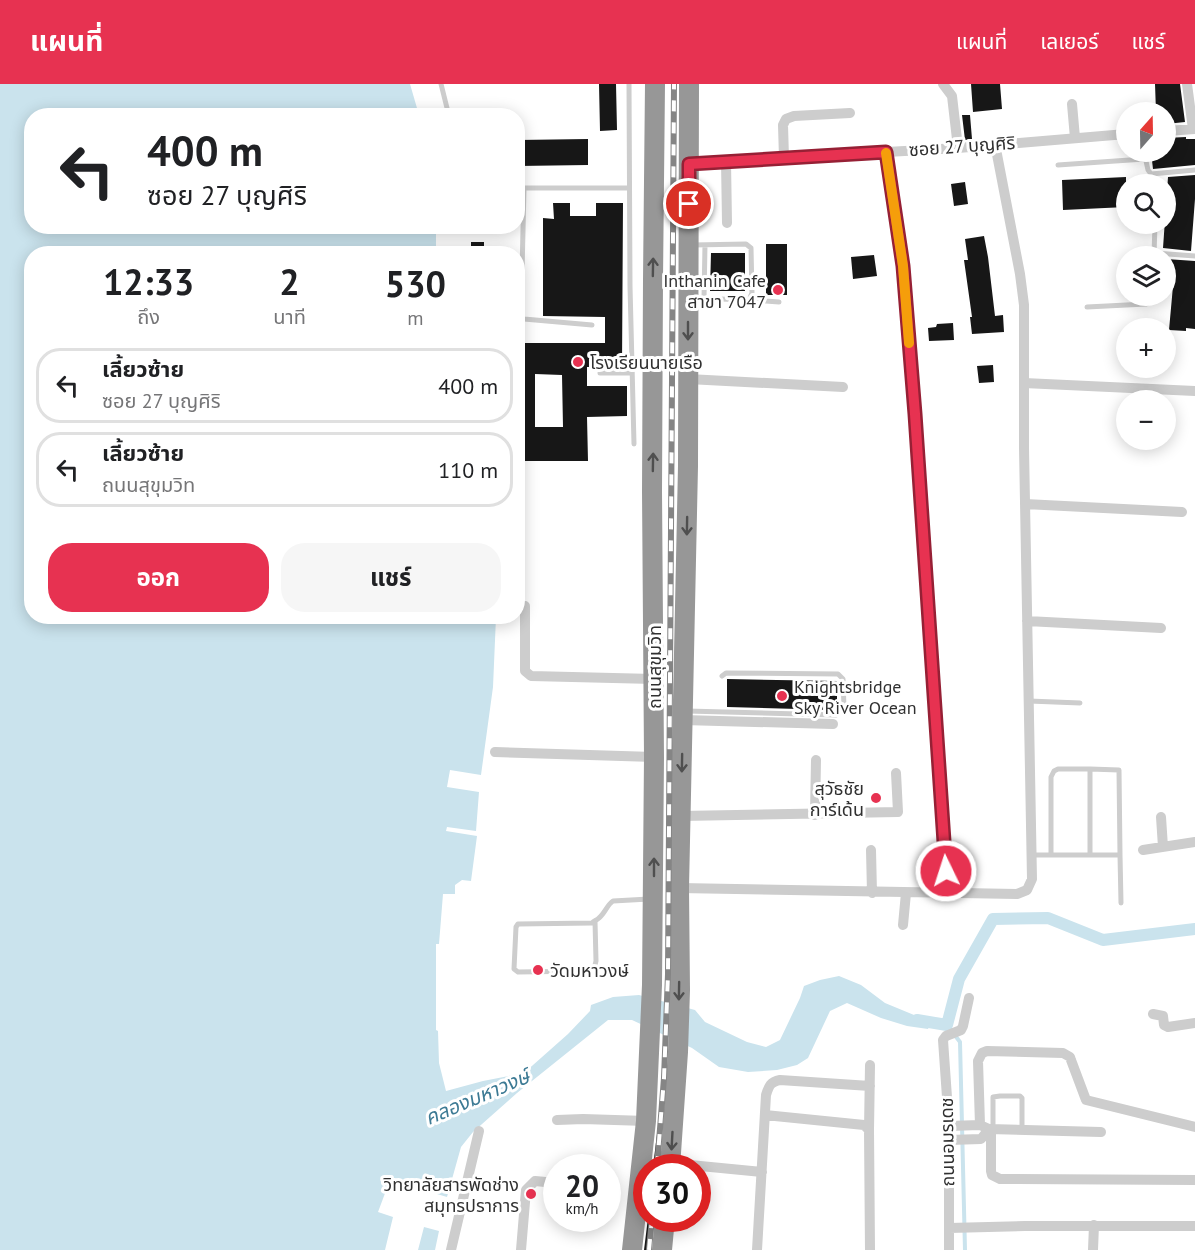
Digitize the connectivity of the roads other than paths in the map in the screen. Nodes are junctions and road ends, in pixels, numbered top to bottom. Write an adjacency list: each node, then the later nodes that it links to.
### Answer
1 (441, 84): 8 (lane)
2 (629, 84): 26 (lane)
3 (656, 84): 47 (highway, ถนนสุขุมวิท, one-way to 3)
4 (689, 84): 21 (highway, ถนนสุขุมวิท)
5 (943, 84): 15 (street)
6 (1187, 84): 10 (street)
7 (1072, 104): 13 (street)
8 (446, 108)
9 (850, 113): 17 (street)
10 (1194, 129): 11 (street)
11 (1176, 130)
12 (1116, 135): 13 (street, ซอย 27 บุญศิริ)
13 (1075, 138): 14 (street, ซอย 27 บุญศิริ)
14 (996, 144): 15 (street, ซอย 27 บุญศิริ); 41 (street)
15 (958, 148): 16 (street, ซอย 27 บุญศิริ)
16 (886, 152): 17 (street, ซอย 27 บุญศิริ); 79 (street)
17 (784, 158): 18 (street, ซอย 27 บุญศิริ)
18 (726, 161): 21 (street, ซอย 27 บุญศิริ); 27 (street)
19 (1116, 161): 22 (lane)
20 (1145, 162): 24 (lane)
21 (689, 164): 28 (highway, ถนนสุขุมวิท)
22 (1058, 165)
23 (1195, 170): 24 (lane)
24 (1151, 174)
25 (525, 188): 26 (lane)
26 (629, 188): 39 (lane)
27 (726, 223)
28 (697, 245): 31 (highway, ถนนสุขุมวิท); 32 (lane)
29 (1176, 256): 30 (lane)
30 (1195, 256)
31 (696, 298): 32 (lane); 40 (highway, ถนนสุขุมวิท, one-way to 40)
32 (749, 300): 33 (lane)
33 (779, 302)
34 (1116, 306): 35 (lane)
35 (1087, 307)
36 (525, 319): 37 (lane)
37 (592, 325)
38 (600, 373): 39 (lane)
39 (632, 373): 44 (lane)
40 (688, 380): 42 (street); 48 (highway, ถนนสุขุมวิท, one-way to 48)
41 (1024, 383): 43 (street); 45 (street)
42 (843, 387)
43 (1195, 391)
44 (634, 444)
45 (1025, 504): 46 (street); 50 (street)
46 (1182, 512)
47 (654, 576): 48 (highway); 53 (highway, ถนนสุขุมวิท)
48 (686, 576): 58 (highway, ถนนสุขุมวิท)
49 (525, 606): 53 (street)
50 (1027, 621): 51 (street); 54 (street)
51 (1161, 628)
52 (722, 676): 57 (lane)
53 (654, 679): 61 (highway, ถนนสุขุมวิท)
54 (1029, 701): 56 (lane); 72 (street)
55 (721, 702): 57 (lane)
56 (1080, 703)
57 (720, 712): 58 (lane)
58 (683, 715): 59 (street); 66 (highway, ถนนสุขุมวิท, one-way to 66)
59 (833, 724)
60 (495, 752): 61 (street)
61 (654, 757): 80 (highway, ถนนสุขุมวิท, one-way to 61)
62 (816, 760): 65 (street)
63 (1090, 769): 73 (lane); 74 (lane); 75 (lane)
64 (896, 773): 65 (street)
65 (815, 815): 66 (street)
66 (681, 816): 76 (highway, ถนนสุขุมวิท)
67 (1161, 817): 69 (street)
68 (1195, 842): 69 (street)
69 (1163, 847): 71 (street)
70 (871, 850): 77 (street)
71 (1143, 850)
72 (1032, 855): 73 (lane); 79 (street)
73 (1051, 855): 74 (lane)
74 (1090, 855): 75 (lane)
75 (1120, 855): 81 (lane)
76 (679, 888): 77 (street); 100 (highway, ถนนสุขุมวิท, one-way to 100)
77 (872, 892): 78 (street)
78 (906, 893): 79 (street); 83 (street)
79 (948, 894)
80 (654, 899): 82 (lane); 89 (highway, ถนนสุขุมวิท)
81 (1120, 903)
82 (595, 921): 82 (lane)
83 (903, 925)
84 (969, 998): 92 (street, ถนนอมรเดช)
85 (1153, 1014): 86 (street)
86 (1195, 1023)
87 (870, 1065): 88 (street)
88 (870, 1086): 90 (street); 95 (street)
89 (646, 1113): 91 (street); 111 (highway, ถนนสุขุมวิท)
90 (765, 1115): 95 (street); 102 (street)
91 (557, 1120)
92 (957, 1125): 94 (street); 99 (street, ถนนอมรเดช)
93 (1195, 1127): 94 (street)
94 (988, 1128): 96 (street); 96 (lane); 99 (street); 103 (street)
95 (869, 1130): 114 (street)
96 (1022, 1130): 98 (street)
97 (479, 1131): 109 (street)
98 (1101, 1132)
99 (957, 1140): 107 (street, ถนนอมรเดช)
100 (678, 1154)
101 (711, 1168): 102 (street)
102 (762, 1172): 113 (street)
103 (1195, 1180)
104 (543, 1182): 110 (street)
105 (1094, 1225): 106 (street); 107 (street); 116 (street)
106 (1195, 1226)
107 (960, 1228): 115 (street, ถนนอมรเดช)
108 (664, 1232): 112 (highway)
109 (451, 1250)
110 (521, 1250)
111 (632, 1250)
112 (662, 1250)
113 (758, 1250)
114 (870, 1250)
115 (948, 1250)
116 (1093, 1250)

